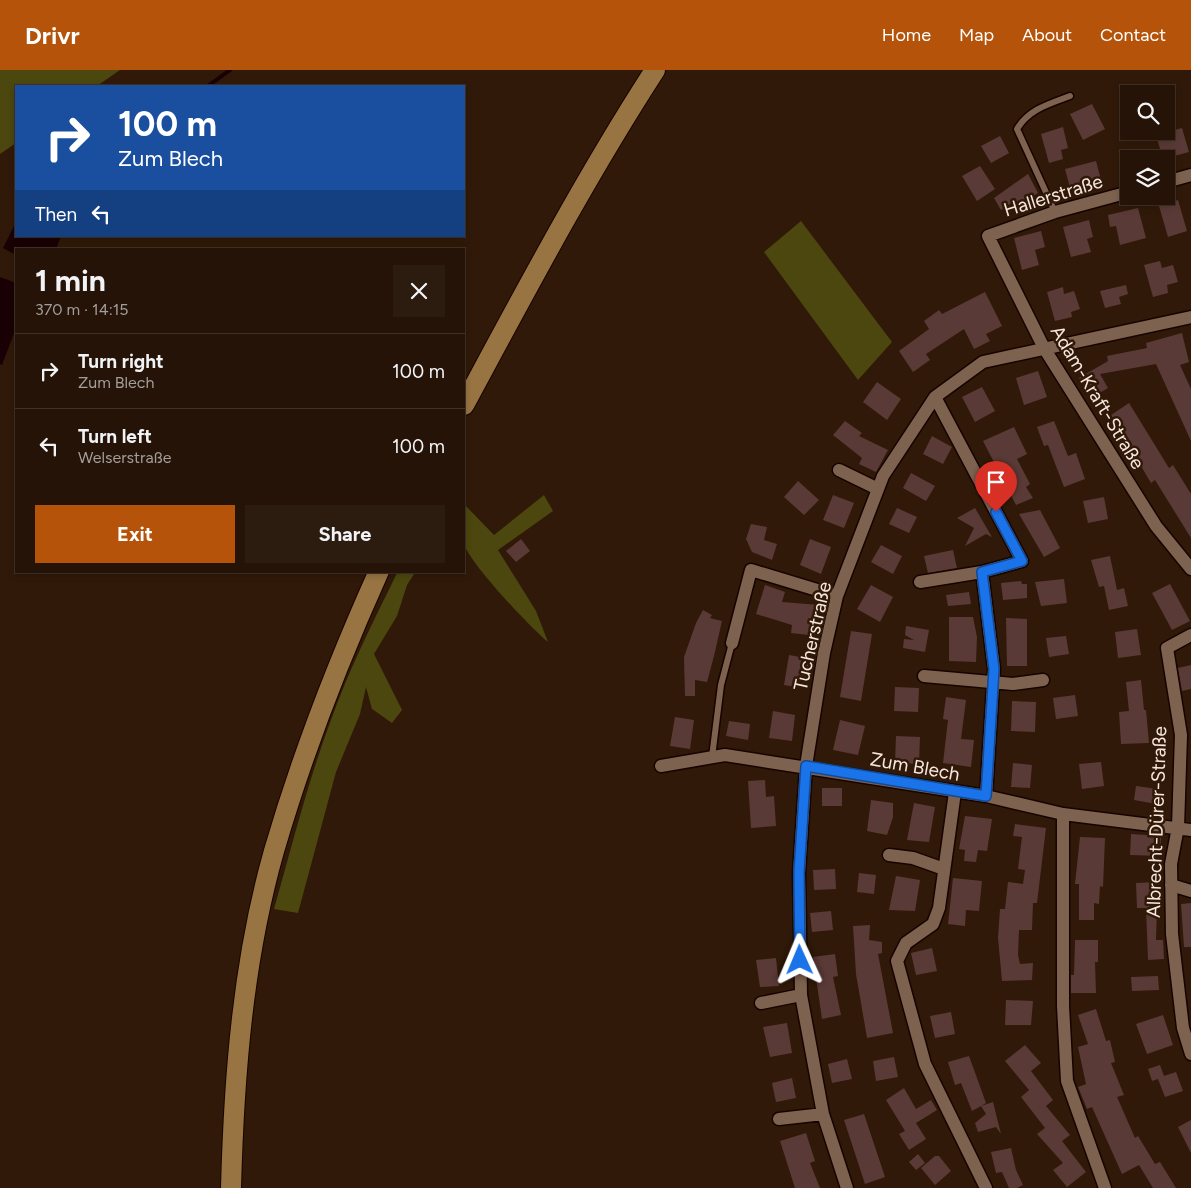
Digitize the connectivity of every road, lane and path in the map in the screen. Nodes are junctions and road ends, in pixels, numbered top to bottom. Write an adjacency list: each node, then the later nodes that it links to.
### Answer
1 (655, 70): 11 (main road)
2 (1070, 96): 6 (lane)
3 (1191, 175): 4 (street)
4 (1175, 179)
5 (1120, 194): 6 (street, Hallerstraße)
6 (1055, 212): 7 (street, Hallerstraße)
7 (988, 236): 9 (street, Adam-Kraft-Straße)
8 (1191, 317): 9 (street, Tucherstraße)
9 (1044, 348): 10 (street, Tucherstraße); 14 (street, Adam-Kraft-Straße)
10 (934, 397): 13 (street, Tucherstraße); 15 (street)
11 (465, 403)
12 (839, 470): 13 (street)
13 (878, 489): 18 (street, Tucherstraße)
14 (1191, 569)
15 (982, 572): 17 (street); 23 (street)
16 (378, 573): 41 (main road)
17 (920, 582)
18 (836, 596): 20 (street); 26 (street, Tucherstraße)
19 (1191, 635): 30 (street, Albrecht-Dürer-Straße)
20 (732, 643): 24 (lane)
21 (924, 676): 23 (street)
22 (1043, 680): 23 (street)
23 (992, 682): 28 (street)
24 (712, 757): 25 (street, Zum Blech); 26 (street, Zum Blech)
25 (661, 766)
26 (806, 766): 27 (street, Zum Blech); 36 (street, Tucherstraße)
27 (955, 792): 28 (street, Zum Blech); 33 (street)
28 (986, 796): 29 (street, Zum Blech)
29 (1063, 814): 30 (street, Zum Blech); 44 (street)
30 (1178, 827): 31 (street, Zum Blech); 34 (street, Albrecht-Dürer-Straße)
31 (1191, 830)
32 (889, 855): 33 (street)
33 (944, 869): 43 (street)
34 (1171, 885): 35 (street); 38 (street, Albrecht-Dürer-Straße)
35 (1191, 891)
36 (800, 995): 37 (street); 39 (street, Tucherstraße)
37 (761, 1003)
38 (1191, 1054)
39 (823, 1114): 40 (street); 42 (street, Tucherstraße)
40 (779, 1119)
41 (231, 1188)
42 (847, 1188)
43 (986, 1188)
44 (1105, 1188)

